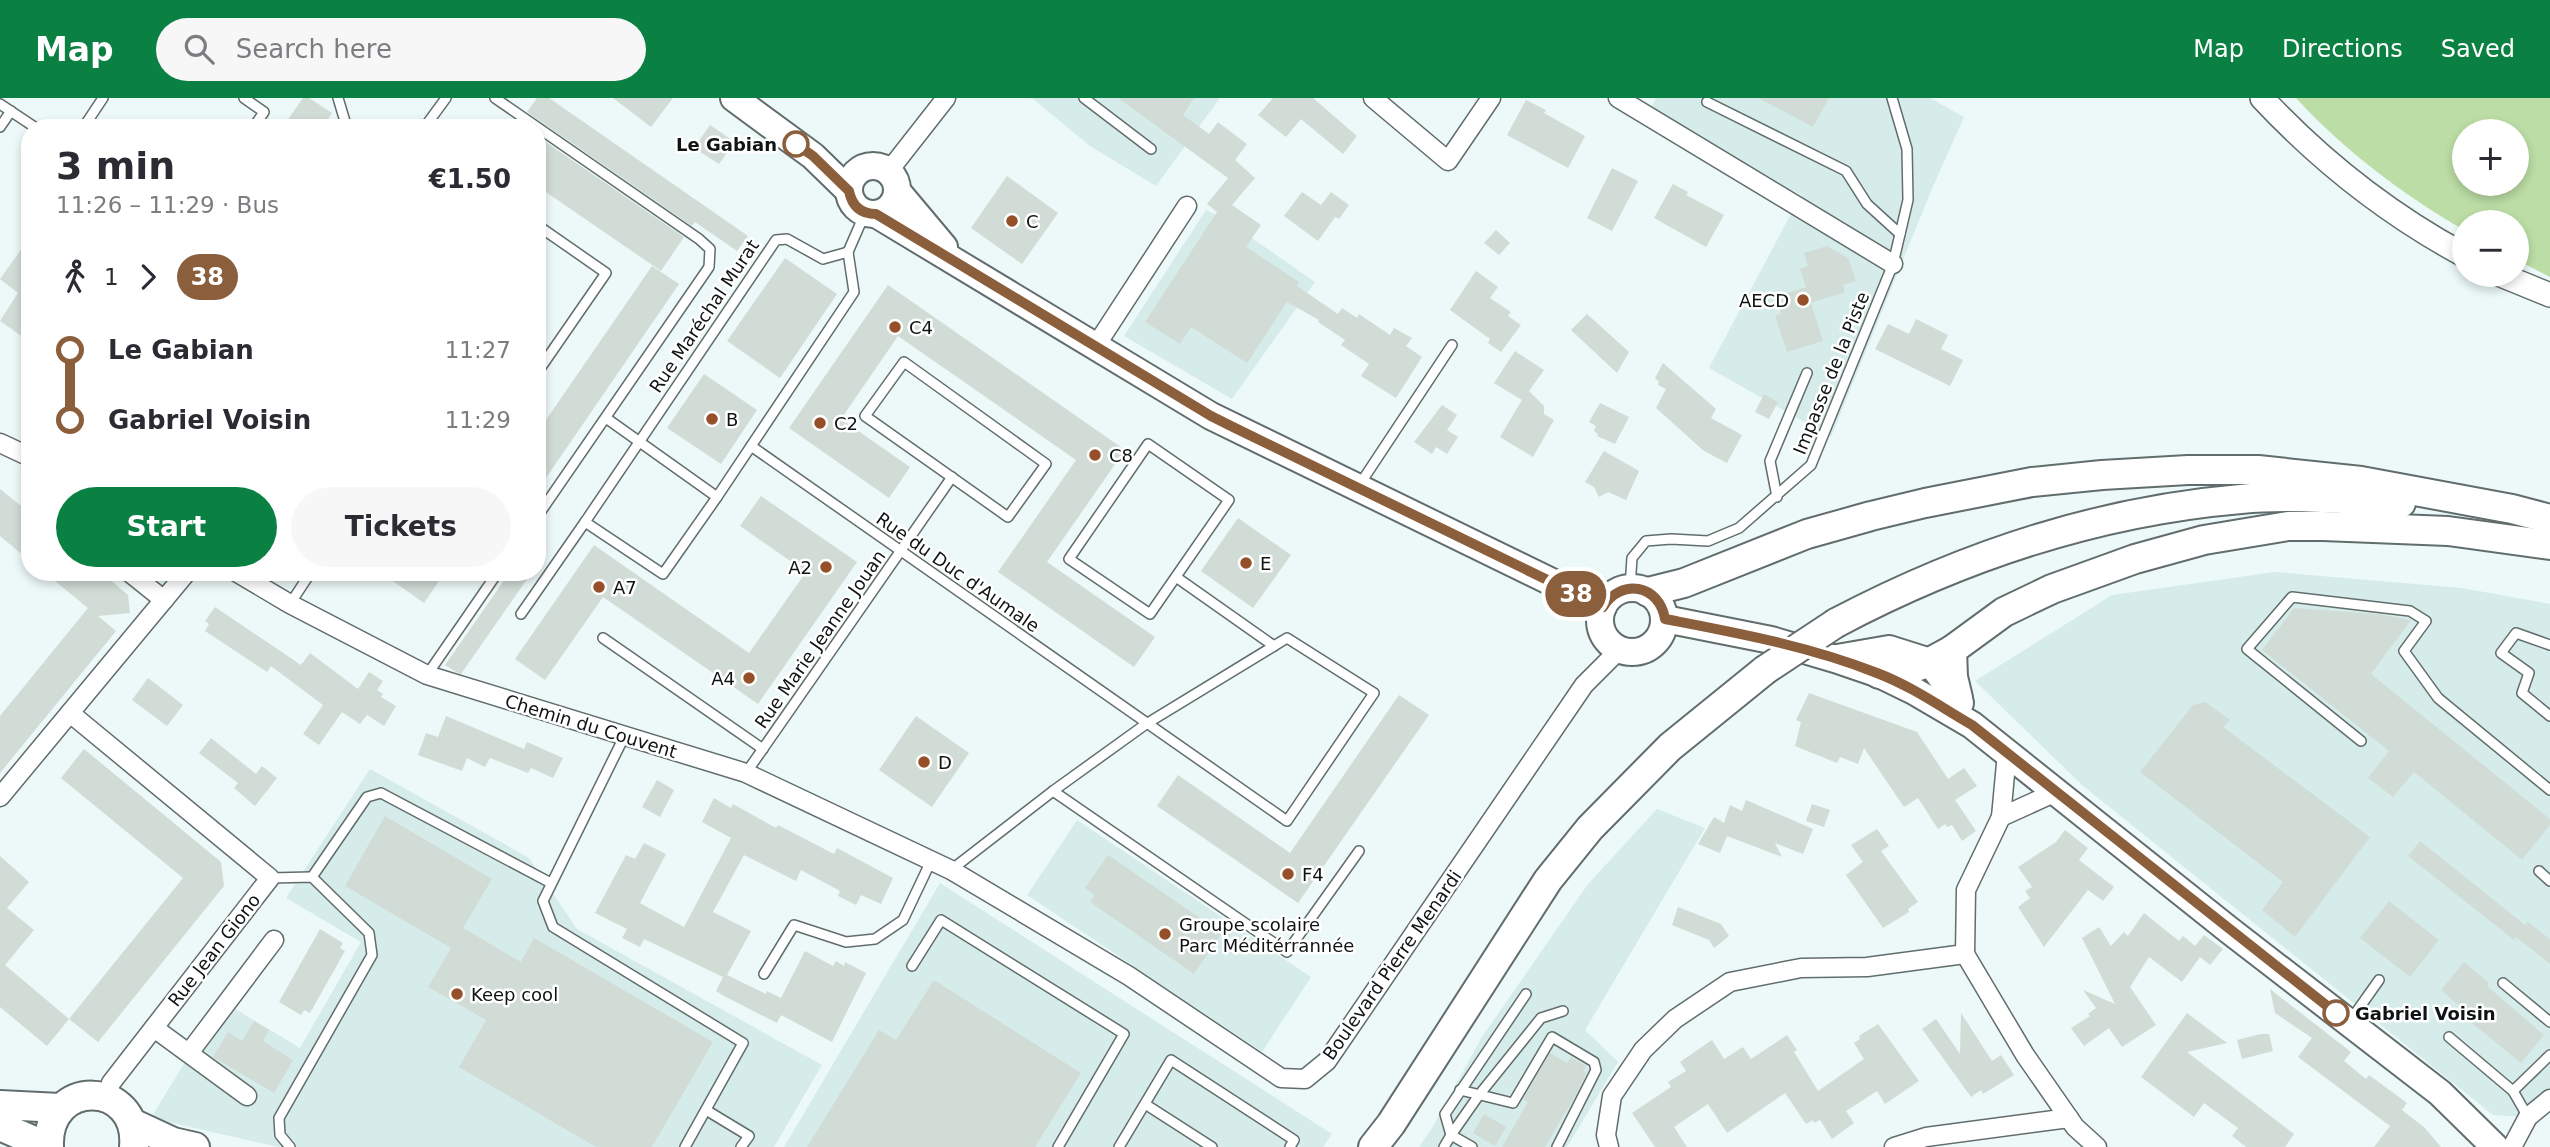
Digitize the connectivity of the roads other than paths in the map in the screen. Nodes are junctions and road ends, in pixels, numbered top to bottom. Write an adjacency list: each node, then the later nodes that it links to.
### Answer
1 (103, 98): 18 (lane)
2 (244, 98): 19 (lane)
3 (338, 98): 20 (lane)
4 (446, 98): 21 (lane)
5 (495, 98): 22 (lane)
6 (946, 98): 27 (street)
7 (1084, 98): 25 (lane)
8 (1373, 98): 9 (street)
9 (1491, 98)
10 (1618, 98): 36 (street)
11 (1892, 98): 32 (lane, Impasse de la Piste)
12 (2262, 98): 33 (street)
13 (1707, 102): 32 (lane)
14 (0, 104): 16 (lane)
15 (747, 104): 26 (main road)
16 (11, 111): 17 (lane); 23 (lane)
17 (23, 119)
18 (89, 119)
19 (259, 119)
20 (344, 119)
21 (431, 119)
22 (525, 119)
23 (0, 127)
24 (546, 133): 43 (lane)
25 (1151, 149)
26 (813, 156): 27 (main road); 28 (main road)
27 (884, 177): 28 (main road); 30 (main road); 35 (main road)
28 (849, 191): 30 (main road)
29 (1187, 206): 40 (street)
30 (871, 214): 34 (lane); 35 (main road)
31 (546, 231): 41 (lane)
32 (1900, 234): 36 (lane, Impasse de la Piste)
33 (2452, 248)
34 (848, 252): 44 (lane, Rue Maréchal Murat); 46 (lane)
35 (958, 264): 40 (main road)
36 (1893, 264): 51 (lane, Impasse de la Piste)
37 (2529, 286): 38 (street)
38 (2550, 295)
39 (1452, 345): 49 (lane)
40 (1096, 347): 49 (main road)
41 (546, 360)
42 (1807, 373): 51 (lane)
43 (606, 418): 44 (lane); 53 (lane)
44 (638, 441): 50 (lane); 56 (lane)
45 (0, 443): 47 (street)
46 (751, 446): 50 (lane); 58 (lane, Rue du Duc d'Aumale)
47 (21, 453)
48 (952, 477): 48 (lane); 58 (lane, Rue Marie Jeanne Jouan)
49 (1357, 488): 70 (main road)
50 (717, 497): 56 (lane)
51 (1777, 497): 67 (lane, Impasse de la Piste)
52 (2287, 497): 54 (main road); 57 (main road); 108 (main road, bridge)
53 (546, 504)
54 (2512, 509): 55 (main road); 67 (main road)
55 (2550, 519)
56 (585, 522): 60 (lane)
57 (2550, 544): 77 (main road)
58 (900, 551): 84 (lane, Rue du Duc d'Aumale); 88 (lane, Rue Marie Jeanne Jouan)
59 (1176, 577): 59 (lane); 75 (lane)
60 (546, 579)
61 (140, 581): 68 (street)
62 (180, 581): 68 (street)
63 (251, 581): 69 (street, Chemin du Couvent)
64 (305, 581): 69 (lane)
65 (492, 581): 80 (lane)
66 (545, 581): 71 (lane)
67 (1639, 590): 70 (main road); 72 (main road)
68 (164, 600): 82 (street)
69 (289, 604): 80 (street, Chemin du Couvent)
70 (1603, 607): 76 (main road)
71 (522, 614)
72 (1665, 619): 76 (main road); 78 (main road)
73 (603, 638): 88 (lane, Rue Marie Jeanne Jouan)
74 (2550, 645): 83 (lane)
75 (1274, 646): 84 (lane); 84 (lane, Rue du Duc d'Aumale)
76 (1619, 650): 98 (street, Boulevard Pierre Menardi)
77 (1941, 656): 78 (main road); 79 (main road); 81 (main road)
78 (1835, 659): 79 (main road)
79 (1880, 674): 85 (main road)
80 (427, 675): 86 (street, Chemin du Couvent)
81 (1958, 698): 85 (main road)
82 (70, 713): 94 (street); 101 (street, Rue Jean Giono)
83 (2550, 716)
84 (1146, 724): 92 (lane)
85 (1972, 725): 89 (main road)
86 (624, 737): 90 (street, Chemin du Couvent); 103 (lane)
87 (2361, 741): 91 (lane)
88 (763, 749): 90 (lane, Rue Marie Jeanne Jouan)
89 (2007, 753): 93 (main road); 95 (street)
90 (746, 774): 97 (street, Chemin du Couvent)
91 (2550, 789)
92 (1053, 790): 96 (lane); 98 (lane)
93 (2056, 792): 95 (street); 113 (main road)
94 (0, 797)
95 (2001, 817): 105 (street)
96 (1359, 851)
97 (931, 861): 98 (street, Chemin du Couvent); 107 (lane)
98 (951, 870)
99 (2539, 871): 102 (lane)
100 (312, 877): 101 (lane); 103 (lane); 136 (lane)
101 (270, 878): 115 (street, Rue Jean Giono)
102 (2550, 881)
103 (551, 883): 128 (lane)
104 (274, 940): 117 (street)
105 (1965, 954): 130 (street); 148 (street)
106 (912, 966): 139 (lane)
107 (764, 974)
108 (1488, 978): 143 (main road); 144 (main road)
109 (2379, 980): 113 (lane)
110 (2503, 983): 114 (lane)
111 (1526, 994): 119 (lane)
112 (1563, 1011): 121 (lane)
113 (2349, 1022): 151 (main road)
114 (2550, 1022)
115 (154, 1028): 117 (street); 123 (street, Rue Jean Giono)
116 (2449, 1037): 120 (lane)
117 (189, 1053): 122 (street)
118 (2550, 1055): 120 (lane)
119 (1460, 1090): 121 (lane); 133 (lane)
120 (2513, 1091): 129 (lane)
121 (1479, 1095): 133 (lane); 147 (lane)
122 (247, 1096)
123 (106, 1097): 127 (main road); 132 (main road)
124 (2550, 1099): 129 (street)
125 (1145, 1104): 140 (lane); 141 (lane); 142 (lane)
126 (0, 1105): 127 (main road)
127 (61, 1108): 134 (main road)
128 (706, 1110): 137 (lane); 138 (lane)
129 (2528, 1117): 152 (street)
130 (2069, 1118): 149 (street); 150 (street)
131 (0, 1126): 134 (main road)
132 (133, 1135): 135 (main road)
133 (1451, 1135): 145 (lane); 146 (lane)
134 (49, 1147)
135 (195, 1147)
136 (290, 1147)
137 (685, 1147)
138 (741, 1147)
139 (1058, 1147)
140 (1120, 1147)
141 (1212, 1147)
142 (1290, 1147)
143 (1373, 1147)
144 (1396, 1147)
145 (1444, 1147)
146 (1472, 1147)
147 (1557, 1147)
148 (1609, 1147)
149 (1894, 1147)
150 (2097, 1147)
151 (2495, 1147)
152 (2512, 1147)

